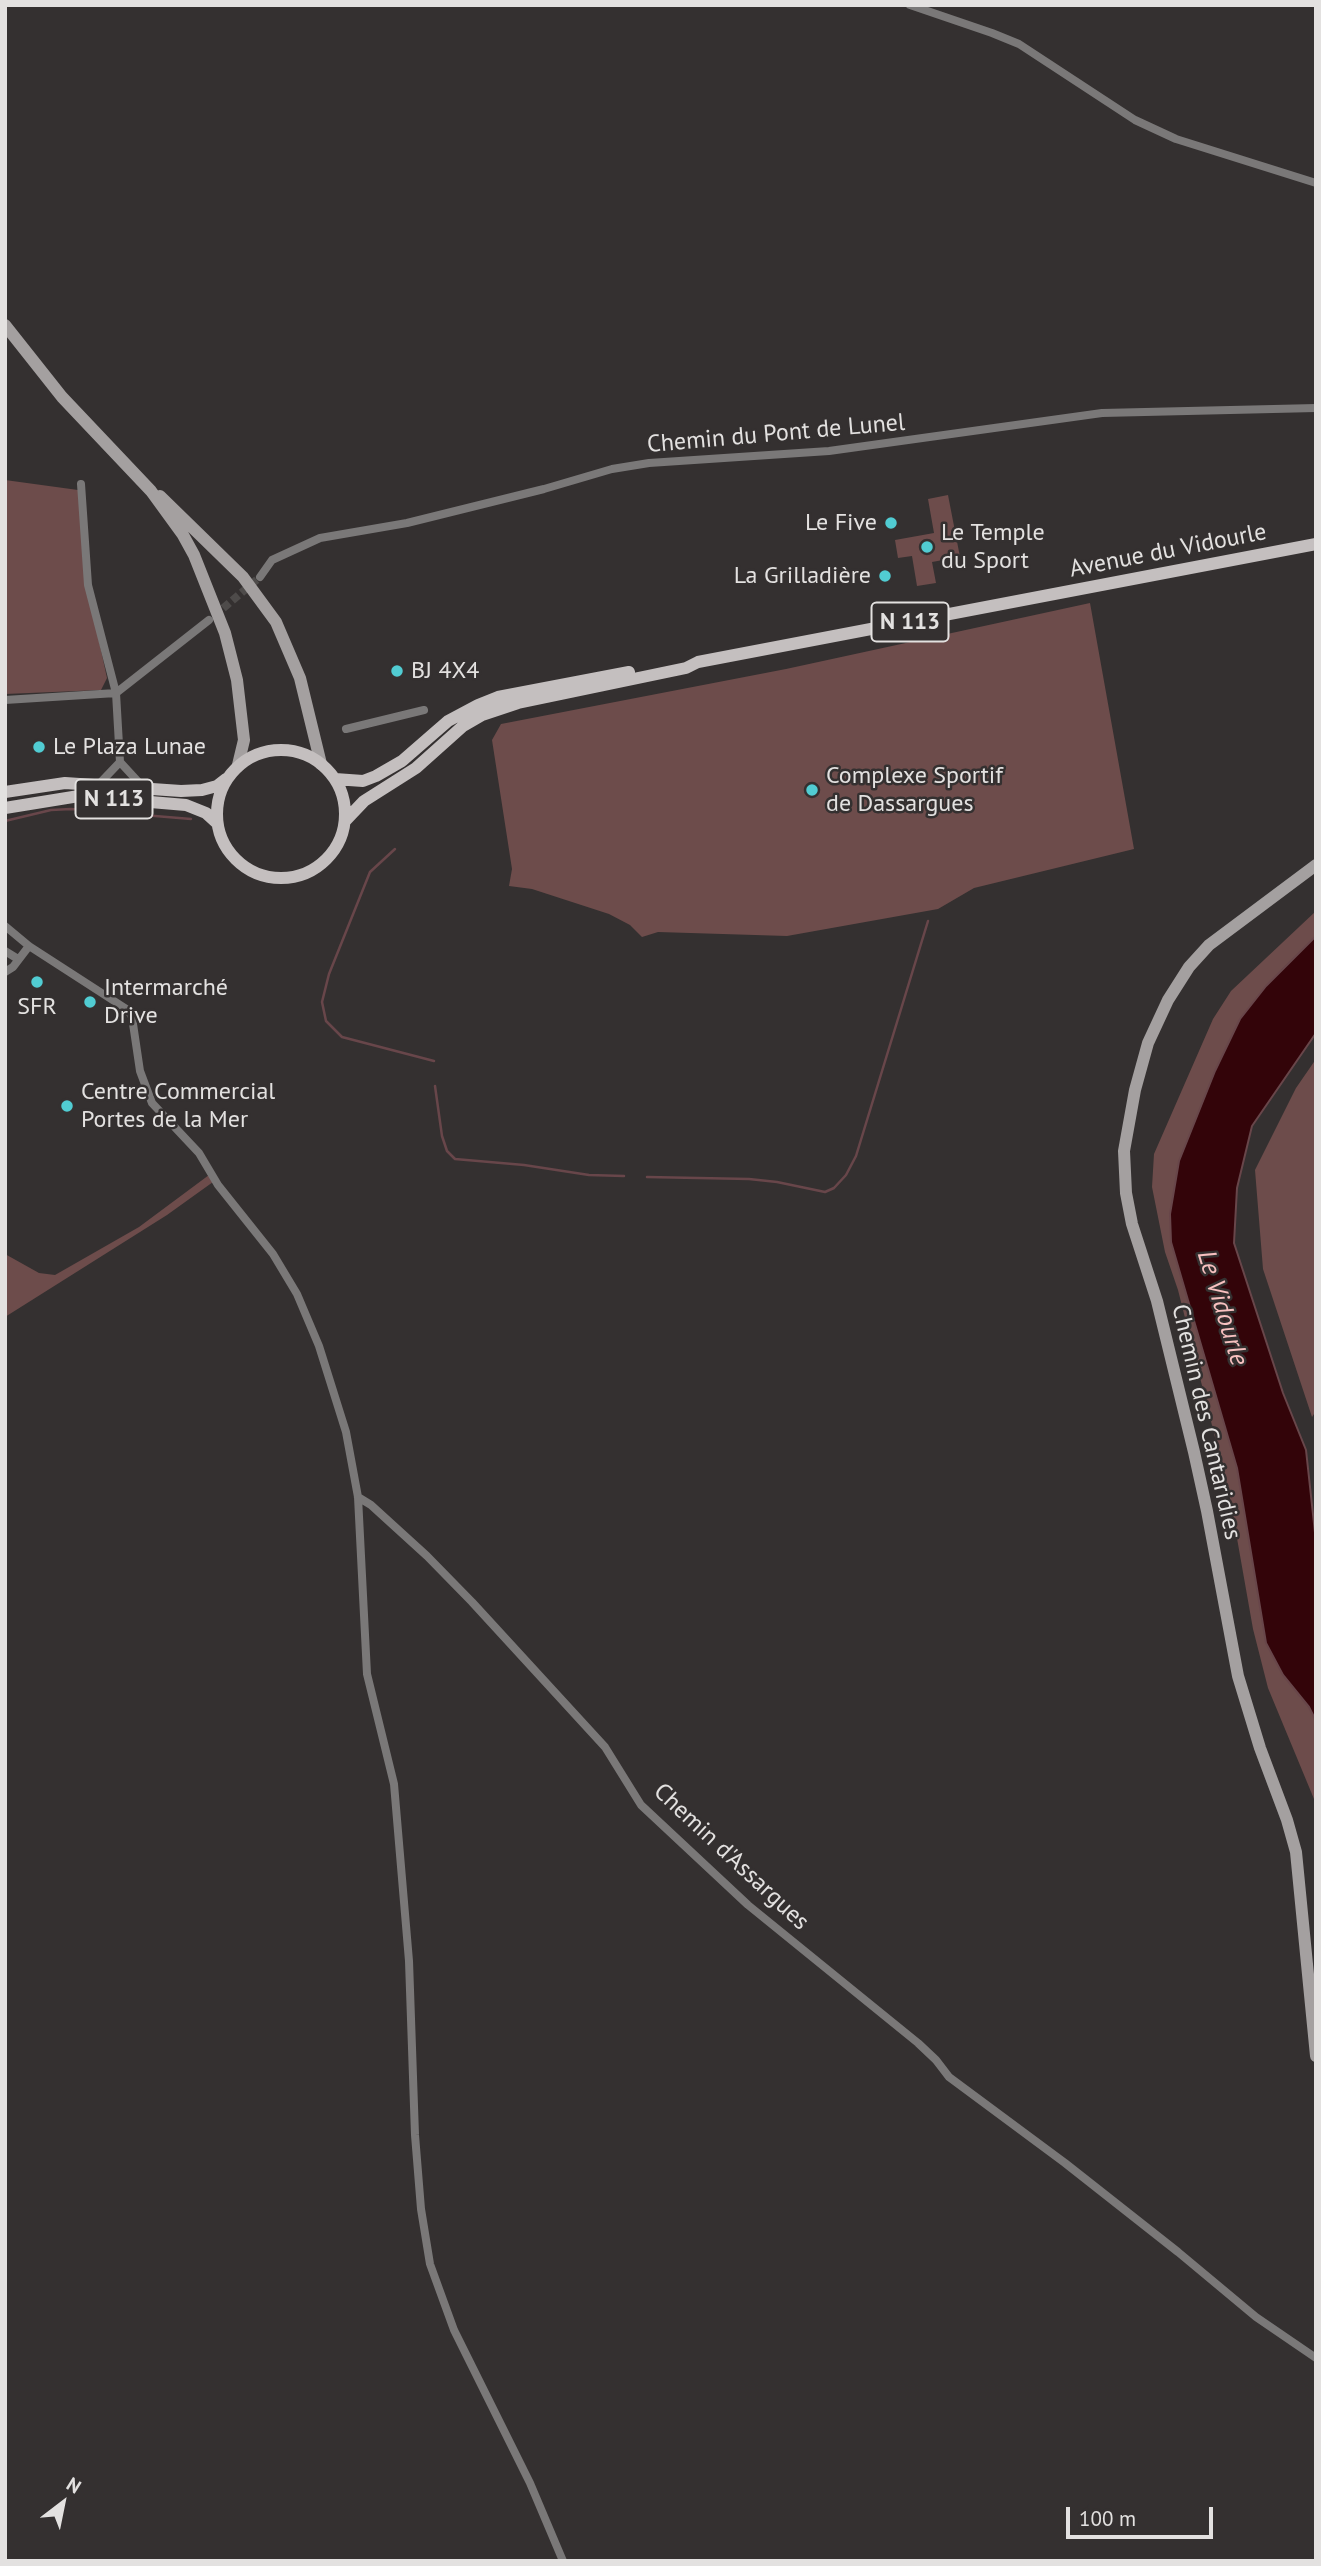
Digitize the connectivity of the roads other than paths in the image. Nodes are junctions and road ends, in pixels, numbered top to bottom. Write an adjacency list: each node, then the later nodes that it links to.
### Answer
1 (910, 5): 2 (street)
2 (1316, 183)
3 (5, 325): 6 (street)
4 (1316, 408): 8 (street, Chemin du Pont de Lunel)
5 (81, 484): 11 (street)
6 (151, 491): 16 (street); 17 (street)
7 (1316, 544): 10 (main road, Avenue du Vidourle / N 113)
8 (260, 577)
9 (209, 620): 11 (street)
10 (698, 662): 19 (main road, Avenue du Vidourle / N 113); 24 (main road, Avenue du Vidourle / N 113)
11 (116, 693): 12 (street); 15 (street)
12 (5, 700)
13 (424, 710): 14 (street)
14 (345, 729)
15 (120, 762): 20 (street); 21 (street)
16 (321, 764): 17 (main road); 19 (main road)
17 (238, 765): 18 (main road)
18 (226, 779): 21 (main road, N 113); 25 (main road)
19 (335, 779): 24 (main road)
20 (99, 784): 21 (main road, N 113); 22 (main road, N 113)
21 (143, 787)
22 (5, 792)
23 (5, 808): 25 (main road, N 113)
24 (345, 821): 25 (main road)
25 (217, 823)
26 (1316, 865): 33 (street, Chemin des Cantaridies)
27 (5, 926): 28 (street)
28 (29, 946): 30 (street); 32 (street)
29 (5, 951): 30 (street)
30 (18, 959): 31 (street)
31 (5, 972)
32 (358, 1497): 34 (street, Chemin d'Assargues); 35 (street)
33 (1316, 2056)
34 (1316, 2358)
35 (564, 2561)

